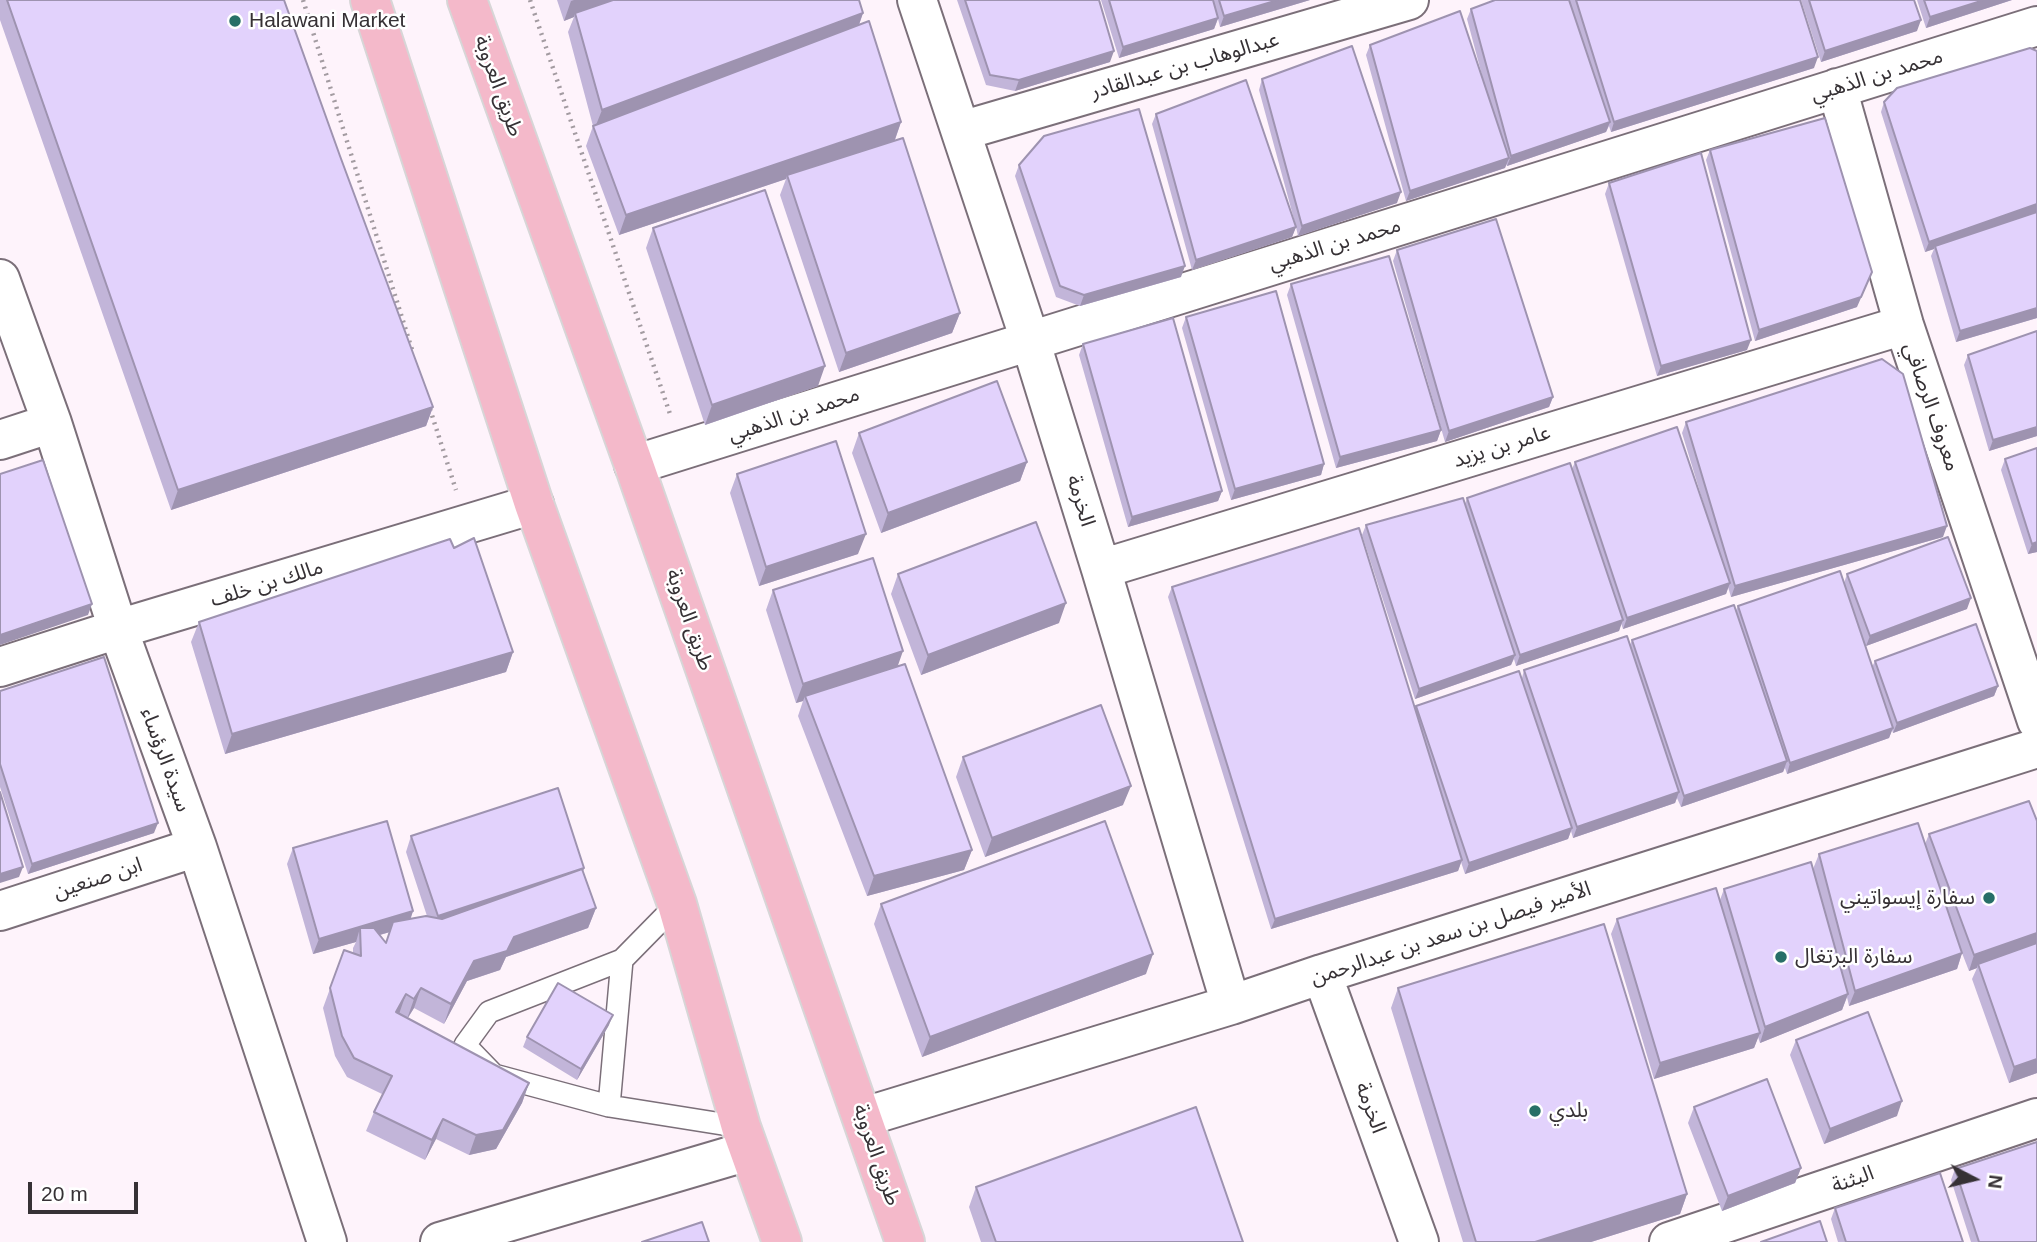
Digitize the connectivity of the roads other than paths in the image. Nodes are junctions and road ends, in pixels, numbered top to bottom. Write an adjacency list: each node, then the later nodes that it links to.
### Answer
1 (370, 0): 14 (main road)
2 (467, 0): 13 (main road, طريق العروبة)
3 (917, 0): 7 (street, الخرمة)
4 (1409, 0): 7 (street, عبدالوهاب بن عبدالقادر)
5 (2037, 26): 6 (street, محمد بن الذهبي)
6 (1837, 88): 9 (street, معروف الرصافي); 10 (street, محمد بن الذهبي)
7 (961, 131): 10 (street, الخرمة)
8 (0, 279): 11 (street, سيدة الرؤساء)
9 (1904, 325): 15 (street, عامر بن يزيد); 18 (street, معروف الرصافي)
10 (1030, 340): 13 (street, محمد بن الذهبي); 15 (street, الخرمة)
11 (52, 423): 12 (street); 16 (street, سيدة الرؤساء)
12 (0, 440)
13 (634, 466): 27 (main road, طريق العروبة)
14 (534, 504): 16 (street, مالك بن خلف); 21 (main road)
15 (1101, 569): 25 (street, الخرمة)
16 (118, 629): 17 (street, مالك بن خلف); 20 (street, سيدة الرؤساء)
17 (0, 667)
18 (2037, 721)
19 (2037, 748): 24 (street, الأمير فيصل بن سعد بن عبدالرحمن)
20 (197, 848): 22 (street, ابن صنعين); 30 (street, سيدة الرؤساء)
21 (677, 904): 23 (lane); 29 (main road)
22 (0, 911)
23 (622, 960): 26 (lane); 26 (lane)
24 (1322, 974): 25 (street, الأمير فيصل بن سعد بن عبدالرحمن); 34 (street, الخرمة)
25 (1231, 1005): 27 (street, الأمير فيصل بن سعد بن عبدالرحمن)
26 (609, 1106): 29 (lane)
27 (863, 1117): 33 (main road, طريق العروبة)
28 (2037, 1118): 35 (street, البثنة)
29 (745, 1139): 31 (street); 32 (main road)
30 (327, 1242)
31 (440, 1242)
32 (782, 1242)
33 (905, 1242)
34 (1419, 1242)
35 (1669, 1242)

